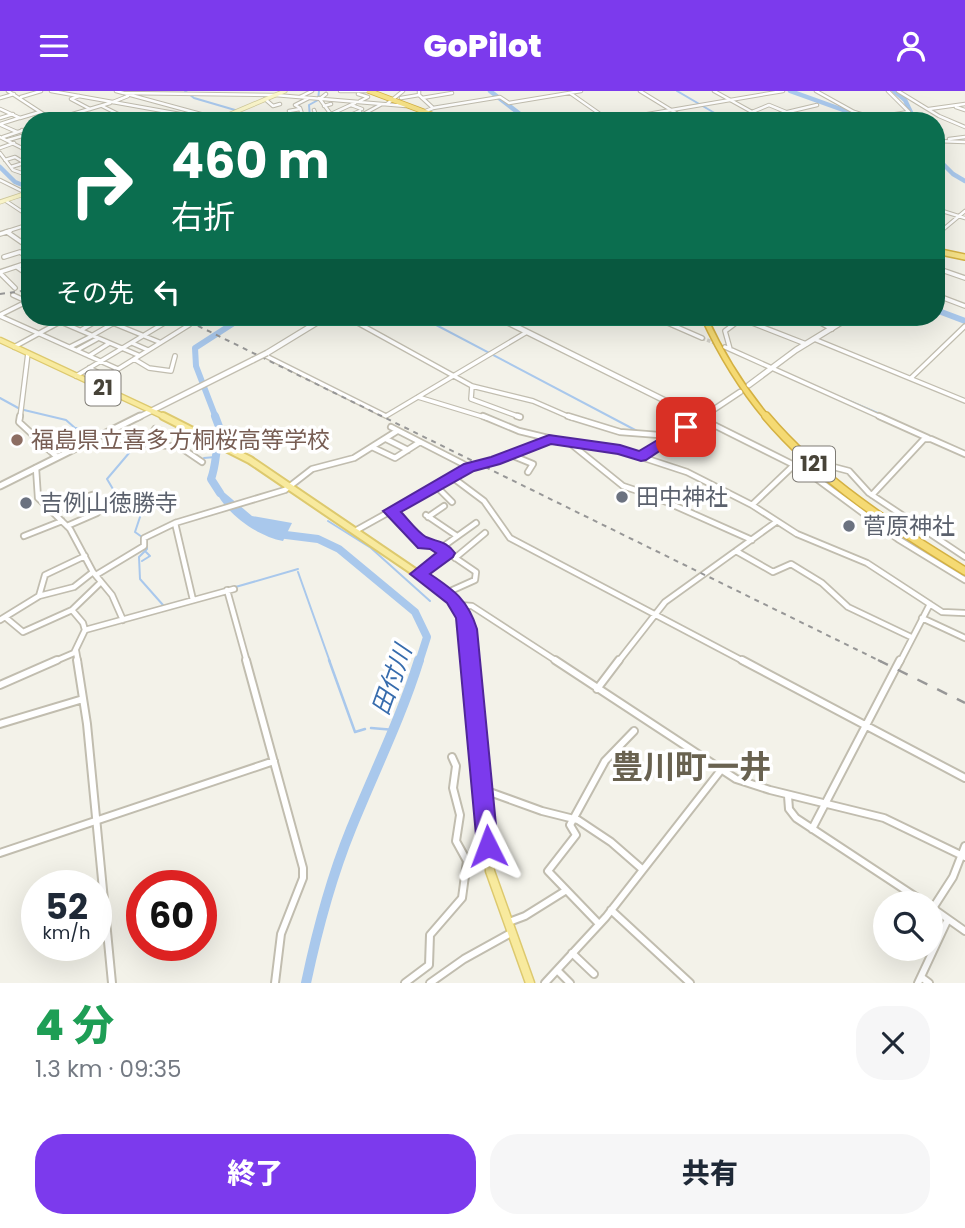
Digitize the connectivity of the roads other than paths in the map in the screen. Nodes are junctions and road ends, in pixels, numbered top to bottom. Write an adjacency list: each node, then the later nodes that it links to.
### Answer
1 (8, 91): 25 (street)
2 (41, 91): 32 (street)
3 (51, 91): 31 (street)
4 (116, 91): 21 (street)
5 (199, 91): 26 (street)
6 (285, 91): 29 (main road)
7 (312, 91): 33 (street)
8 (370, 91): 27 (street); 37 (highway)
9 (403, 91): 37 (street)
10 (581, 91): 19 (street)
11 (640, 91): 61 (street)
12 (714, 91): 39 (street)
13 (782, 91): 20 (street)
14 (816, 91): 84 (street)
15 (888, 91): 85 (street)
16 (898, 91): 63 (street)
17 (180, 92): 22 (street); 26 (street)
18 (342, 92): 27 (street); 36 (street)
19 (567, 92): 57 (street); 80 (street)
20 (766, 92): 39 (street)
21 (123, 93): 22 (street); 28 (street)
22 (137, 93): 28 (street)
23 (326, 93): 36 (street)
24 (452, 93): 30 (street)
25 (15, 94): 32 (street); 35 (street)
26 (195, 94): 29 (street)
27 (353, 94): 43 (street)
28 (130, 95): 42 (street); 71 (street)
29 (275, 95): 33 (street); 40 (main road)
30 (420, 95): 38 (street); 57 (street)
31 (79, 96): 42 (street); 58 (street)
32 (21, 97): 67 (street)
33 (300, 97): 34 (street)
34 (310, 97): 36 (street); 59 (street)
35 (0, 98)
36 (320, 98): 43 (street); 56 (street)
37 (392, 98): 47 (street); 55 (highway)
38 (401, 98)
39 (729, 99): 61 (street); 83 (street)
40 (267, 101): 41 (street); 52 (street); 72 (main road)
41 (276, 101)
42 (113, 102): 51 (street); 70 (street)
43 (359, 102): 46 (street); 49 (street)
44 (280, 104): 52 (street)
45 (331, 104): 56 (street)
46 (382, 104): 47 (street); 79 (street)
47 (387, 104): 55 (street)
48 (965, 104): 53 (street)
49 (350, 105): 54 (street); 77 (street)
50 (817, 105): 83 (street)
51 (102, 106): 58 (street); 69 (street)
52 (272, 106): 62 (street)
53 (951, 106): 63 (street); 64 (street)
54 (357, 107): 60 (street); 78 (street)
55 (414, 107): 66 (highway)
56 (325, 108): 75 (street); 76 (street)
57 (433, 108): 66 (street)
58 (90, 109): 68 (street)
59 (300, 109): 73 (street); 74 (street)
60 (351, 109)
61 (670, 109): 81 (street); 82 (street)
62 (278, 110)
63 (928, 110): 86 (street)
64 (965, 110)
65 (1, 111): 87 (street)
66 (424, 111)
67 (41, 112)
68 (80, 112)
69 (114, 112)
70 (170, 112)
71 (196, 112)
72 (238, 112)
73 (289, 112)
74 (301, 112)
75 (314, 112)
76 (329, 112)
77 (332, 112)
78 (359, 112)
79 (369, 112)
80 (596, 112)
81 (655, 112)
82 (675, 112)
83 (786, 112)
84 (853, 112)
85 (909, 112)
86 (932, 112)
87 (13, 114): 88 (street); 89 (street)
88 (0, 118)
89 (20, 118): 91 (street)
90 (945, 118): 92 (street)
91 (0, 124): 93 (street)
92 (965, 127)
93 (20, 131): 95 (street)
94 (21, 136): 97 (street)
95 (1, 137): 97 (street)
96 (965, 139): 98 (street)
97 (8, 140): 99 (street)
98 (945, 140)
99 (14, 143): 100 (street); 101 (street)
100 (21, 147)
101 (0, 148)
102 (0, 153): 103 (street)
103 (5, 160): 104 (street); 106 (street)
104 (21, 161)
105 (21, 164): 106 (street)
106 (10, 167): 107 (street)
107 (21, 173)
108 (0, 180): 109 (street)
109 (21, 189)
110 (21, 196): 111 (main road)
111 (3, 202): 113 (street)
112 (965, 211): 115 (street)
113 (21, 212)
114 (945, 212): 115 (street)
115 (958, 216): 116 (street); 117 (street)
116 (965, 218)
117 (945, 226)
118 (21, 227): 119 (street)
119 (6, 232): 120 (street); 122 (street)
120 (0, 235): 121 (street)
121 (5, 240)
122 (21, 243)
123 (21, 253): 125 (street)
124 (945, 253): 126 (highway)
125 (4, 257)
126 (965, 257)
127 (21, 264): 128 (street)
128 (16, 267): 129 (street); 131 (street)
129 (21, 270)
130 (945, 271): 132 (street)
131 (0, 272): 133 (street)
132 (965, 278)
133 (15, 288)
134 (13, 295): 135 (street)
135 (21, 298)
136 (945, 299): 138 (street)
137 (21, 305): 139 (street)
138 (965, 306)
139 (0, 316): 140 (street)
140 (21, 325)
141 (23, 326): 162 (street)
142 (52, 326): 162 (street)
143 (69, 326): 160 (street)
144 (88, 326): 160 (street)
145 (107, 326): 163 (street)
146 (119, 326): 164 (street)
147 (159, 326): 164 (street)
148 (187, 326): 171 (street)
149 (311, 326): 179 (street)
150 (363, 326): 191 (street)
151 (515, 326): 161 (street)
152 (675, 326): 166 (street)
153 (708, 326): 258 (highway, 121)
154 (730, 326): 187 (street)
155 (760, 326): 172 (street)
156 (826, 326): 159 (street)
157 (836, 326): 159 (street)
158 (965, 326): 192 (street)
159 (832, 329): 167 (street)
160 (80, 331): 163 (street)
161 (527, 332): 191 (street); 202 (street)
162 (39, 333): 173 (street); 174 (street)
163 (92, 336): 165 (street); 174 (street)
164 (143, 336): 170 (street); 171 (street)
165 (98, 338): 169 (street); 177 (street)
166 (702, 338)
167 (814, 339): 172 (street); 192 (street)
168 (0, 340): 173 (main road, 21)
169 (109, 343): 175 (street); 180 (street)
170 (132, 343): 175 (street); 176 (street)
171 (160, 343): 176 (street)
172 (806, 344): 187 (street)
173 (14, 347): 178 (main road, 21)
174 (69, 348): 177 (street)
175 (122, 349): 181 (street); 185 (street)
176 (148, 350): 181 (street)
177 (77, 351): 180 (street)
178 (28, 353): 189 (main road, 21); 220 (street)
179 (265, 354): 184 (street, bridge); 198 (street)
180 (88, 356): 185 (street)
181 (139, 356): 183 (street)
182 (176, 356): 183 (street)
183 (134, 359): 188 (street)
184 (253, 360): 193 (street)
185 (100, 361): 186 (street); 188 (street)
186 (89, 368): 189 (street); 190 (street)
187 (771, 368): 195 (street); 209 (street)
188 (118, 369): 190 (street)
189 (76, 376): 194 (main road, 21)
190 (106, 376): 194 (street)
191 (453, 376): 196 (street); 198 (street)
192 (911, 378): 199 (street)
193 (213, 380): 200 (street)
194 (94, 384): 200 (main road, 21)
195 (749, 385)
196 (472, 386): 201 (street); 208 (street)
197 (740, 392): 202 (street)
198 (418, 397): 211 (street)
199 (965, 401)
200 (152, 411): 206 (main road, 21); 207 (street)
201 (520, 417)
202 (700, 418): 208 (street); 223 (street)
203 (391, 428): 205 (street)
204 (155, 429): 213 (street)
205 (397, 431): 210 (street); 212 (street)
206 (196, 432): 215 (street); 233 (main road, 21)
207 (102, 435): 213 (street); 220 (street)
208 (672, 436): 221 (street)
209 (928, 438): 219 (street); 235 (street)
210 (386, 439): 216 (street); 217 (street)
211 (549, 439): 214 (street); 218 (street)
212 (420, 442): 217 (street); 225 (street)
213 (147, 443): 215 (street)
214 (571, 444): 221 (street); 251 (street)
215 (178, 447): 222 (street)
216 (373, 447): 217 (street); 233 (street)
217 (408, 450)
218 (510, 454): 225 (street); 229 (street)
219 (965, 454)
220 (57, 457): 227 (street)
221 (641, 457): 237 (street)
222 (202, 462)
223 (794, 465): 228 (street); 237 (street)
224 (830, 466): 235 (street)
225 (470, 467): 230 (street)
226 (811, 467): 228 (street)
227 (36, 468): 232 (street); 239 (street)
228 (802, 468): 261 (street)
229 (528, 472)
230 (452, 477): 231 (street); 272 (street)
231 (436, 486): 236 (street); 240 (street)
232 (0, 487)
233 (289, 487): 244 (street); 247 (main road, 21)
234 (92, 495): 239 (street)
235 (872, 495): 256 (street)
236 (452, 502)
237 (752, 505): 243 (street)
238 (443, 506): 250 (street)
239 (54, 511): 242 (street)
240 (391, 511): 247 (street); 252 (street)
241 (97, 513): 246 (street)
242 (62, 521): 246 (street); 249 (street)
243 (776, 522): 251 (street); 268 (street)
244 (175, 523): 259 (street); 267 (street)
245 (476, 523): 250 (street)
246 (67, 526): 255 (street)
247 (354, 532): 260 (main road, 21)
248 (485, 533): 257 (street)
249 (24, 536)
250 (457, 536): 252 (street)
251 (751, 540): 253 (street)
252 (441, 548): 254 (street)
253 (736, 551): 272 (street); 277 (street)
254 (447, 553): 257 (street); 260 (street)
255 (85, 557): 259 (street); 266 (street)
256 (965, 557)
257 (455, 558): 265 (street)
258 (965, 569)
259 (94, 573): 262 (street); 266 (street)
260 (418, 574): 265 (main road, 21)
261 (965, 580)
262 (101, 582): 270 (street); 275 (street)
263 (234, 589): 264 (street)
264 (227, 590): 267 (street); 287 (street)
265 (446, 593): 269 (main road, 21)
266 (38, 596): 274 (street)
267 (192, 600): 275 (street)
268 (930, 604): 271 (street); 273 (street)
269 (459, 605): 281 (street); 290 (main road)
270 (72, 610): 274 (street); 276 (street)
271 (965, 613)
272 (656, 615): 281 (street); 284 (street)
273 (922, 618): 277 (street); 278 (street)
274 (2, 619)
275 (123, 620): 276 (street)
276 (85, 630): 279 (street)
277 (911, 637): 284 (street)
278 (965, 638)
279 (76, 651): 280 (street); 282 (street)
280 (0, 685)
281 (597, 689): 288 (street)
282 (83, 699): 283 (street); 294 (street)
283 (0, 724)
284 (867, 726): 289 (street); 292 (street)
285 (634, 730): 293 (street)
286 (452, 757): 316 (street)
287 (274, 761): 294 (street); 315 (street)
288 (721, 769): 291 (street); 299 (street)
289 (965, 778)
290 (485, 790): 293 (street); 306 (main road)
291 (788, 796): 292 (street); 295 (street)
292 (824, 804): 295 (street); 298 (street)
293 (573, 818): 299 (street); 300 (street)
294 (96, 821): 297 (street); 314 (street)
295 (812, 829): 301 (street)
296 (965, 846): 298 (street)
297 (0, 853)
298 (963, 856): 302 (street)
299 (642, 869): 303 (street)
300 (565, 891): 306 (street); 307 (street)
301 (907, 891)
302 (943, 892)
303 (611, 910): 307 (street); 321 (street)
304 (943, 916): 305 (street)
305 (948, 919): 308 (street); 313 (street)
306 (508, 923): 309 (main road)
307 (599, 924): 310 (street)
308 (965, 931)
309 (511, 933): 317 (street); 318 (main road)
310 (572, 953): 311 (street); 312 (street)
311 (557, 970): 319 (street); 320 (street)
312 (594, 974)
313 (920, 980): 322 (street)
314 (112, 983)
315 (275, 983)
316 (405, 983)
317 (430, 983)
318 (530, 983)
319 (545, 983)
320 (570, 983)
321 (690, 983)
322 (929, 983)

